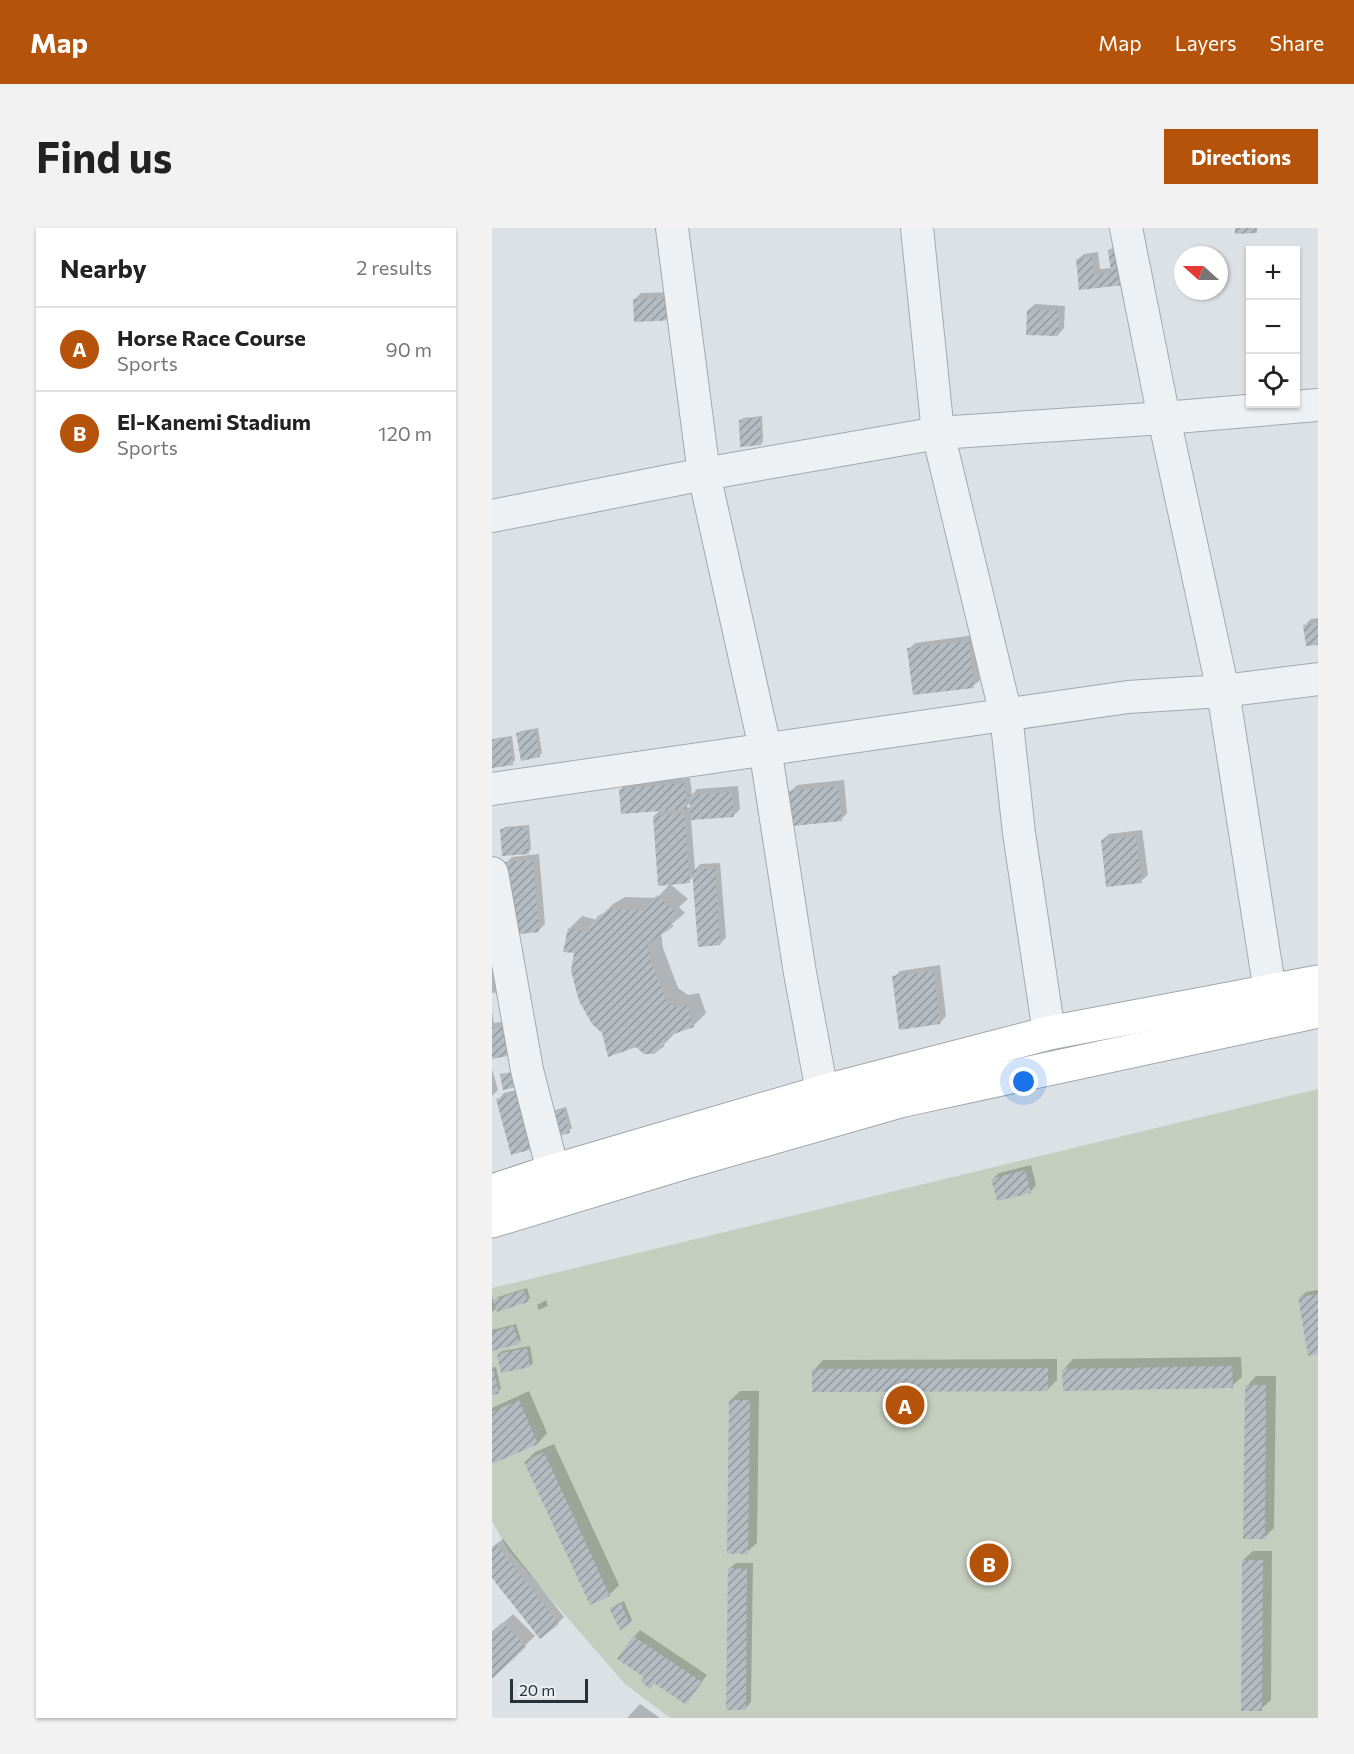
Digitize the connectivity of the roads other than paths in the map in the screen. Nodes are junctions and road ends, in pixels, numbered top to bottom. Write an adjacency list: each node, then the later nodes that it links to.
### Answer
1 (672, 228): 7 (street)
2 (917, 228): 6 (street)
3 (1126, 228): 5 (street)
4 (1318, 405): 5 (street)
5 (1164, 418): 6 (street); 10 (street)
6 (938, 433): 7 (street); 11 (street)
7 (704, 474): 8 (street); 12 (street)
8 (492, 516)
9 (1318, 679): 10 (street)
10 (1223, 691): 11 (street); 16 (street)
11 (1006, 715): 12 (street); 18 (street)
12 (765, 748): 13 (street); 19 (street)
13 (492, 789)
14 (492, 873): 20 (street)
15 (1318, 982): 16 (main road)
16 (1270, 992): 18 (main road)
17 (1318, 1011): 22 (main road)
18 (1049, 1033): 19 (main road)
19 (822, 1092): 20 (main road)
20 (553, 1171): 21 (main road)
21 (492, 1191)
22 (492, 1221)

